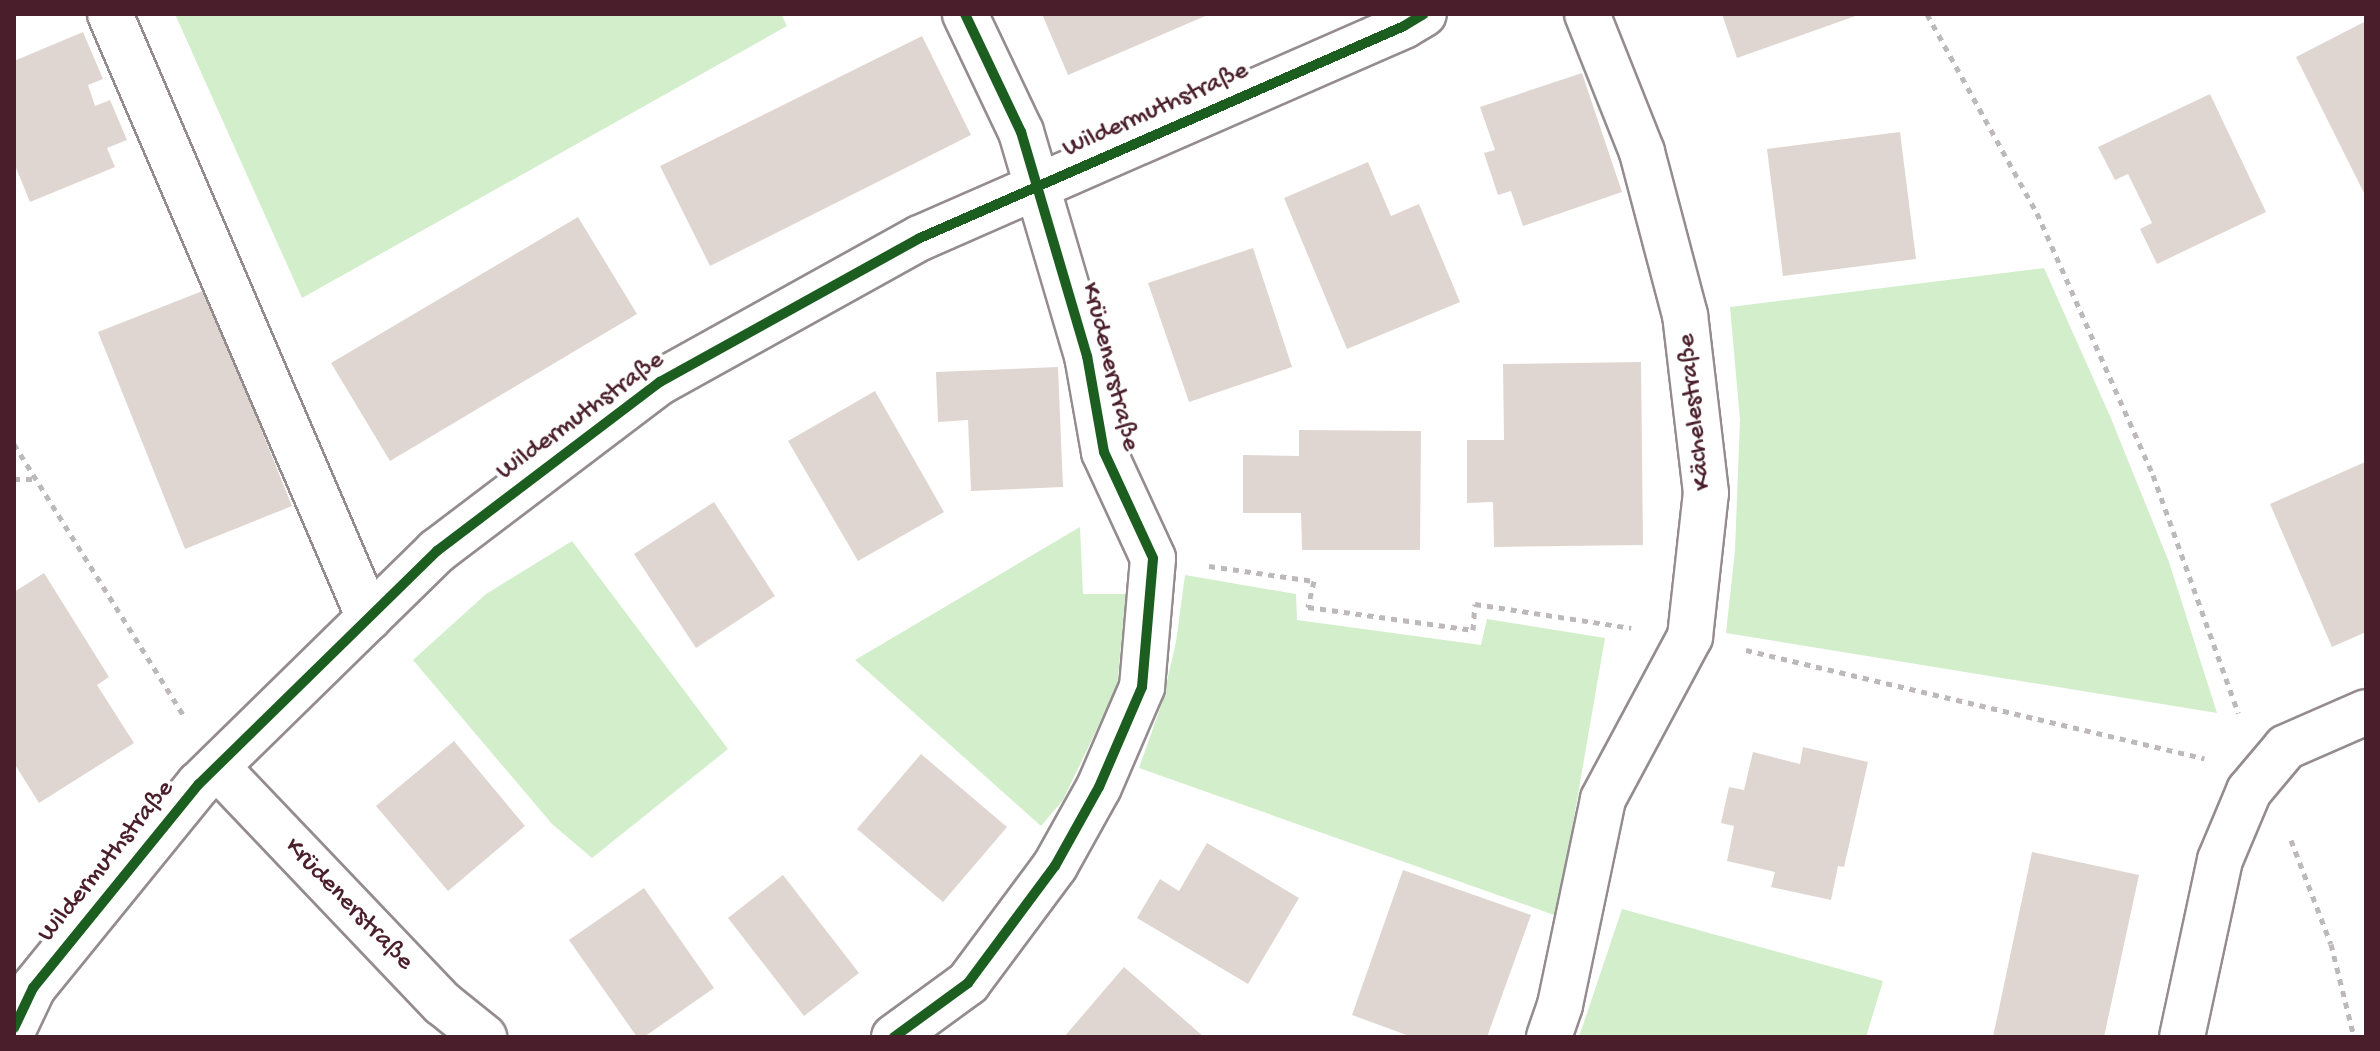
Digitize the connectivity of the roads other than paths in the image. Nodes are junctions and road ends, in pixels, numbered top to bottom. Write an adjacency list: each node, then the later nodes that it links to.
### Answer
1 (110, 14): 6 (street)
2 (965, 14): 5 (street, Krüdenerstraße)
3 (1424, 14): 5 (street, Wildermuthstraße)
4 (1587, 14): 12 (street, Kächelestraße)
5 (1038, 186): 6 (street, Wildermuthstraße); 11 (street, Krüdenerstraße)
6 (369, 618): 8 (street, Wildermuthstraße)
7 (2366, 712): 13 (street)
8 (217, 767): 9 (street, Wildermuthstraße); 10 (street, Krüdenerstraße)
9 (14, 1028)
10 (484, 1037)
11 (894, 1037)
12 (1549, 1037)
13 (2182, 1037)

